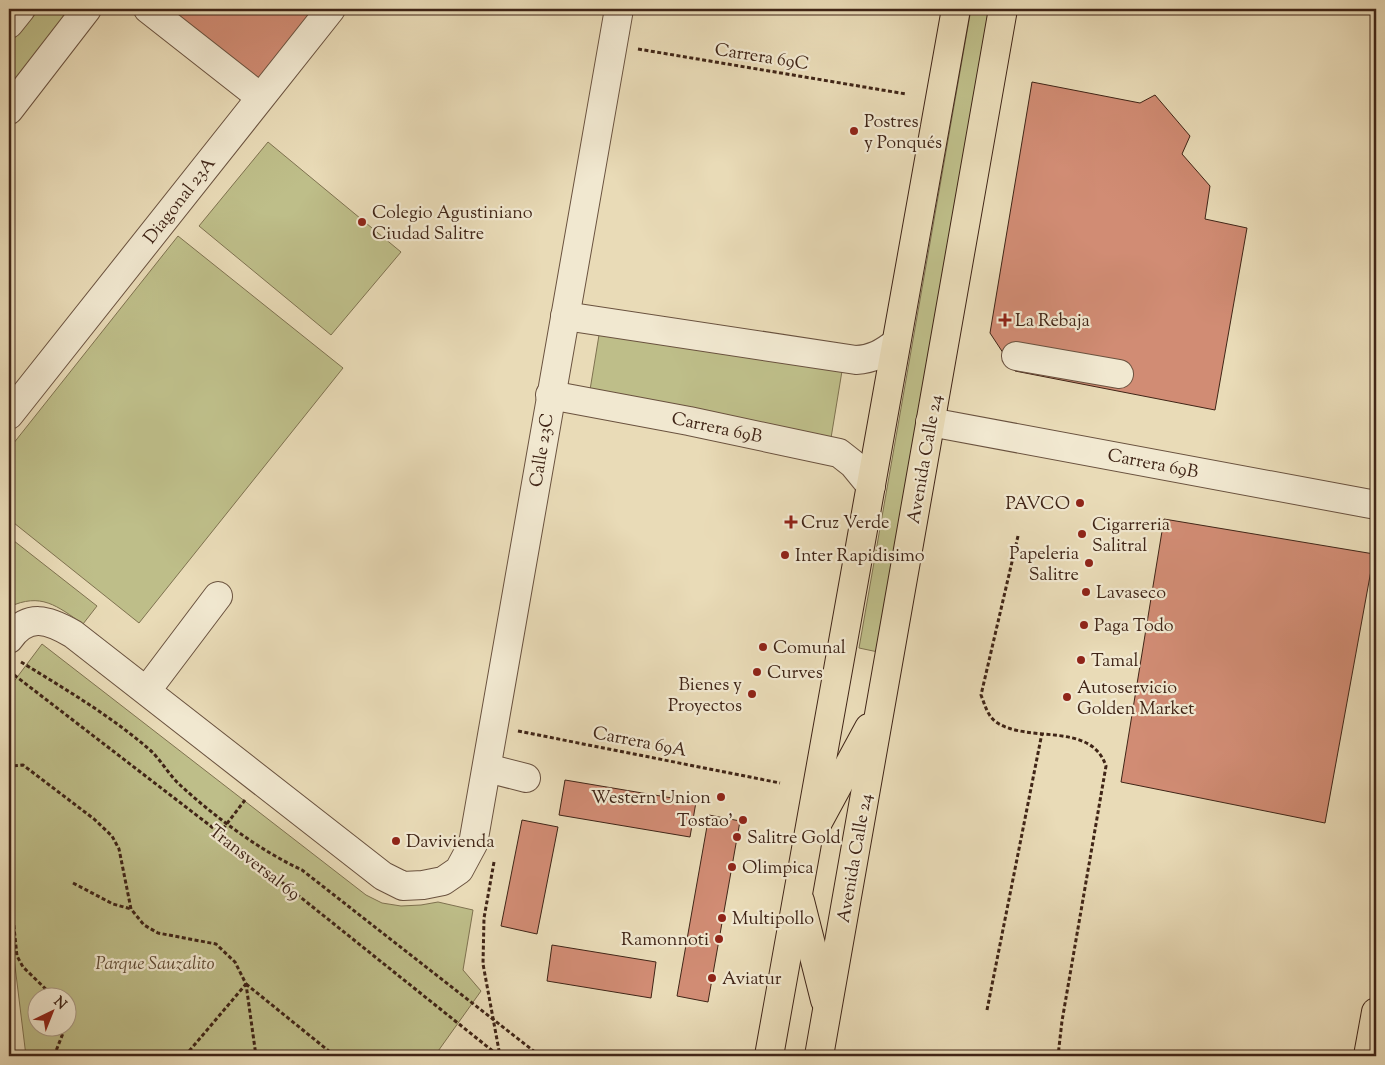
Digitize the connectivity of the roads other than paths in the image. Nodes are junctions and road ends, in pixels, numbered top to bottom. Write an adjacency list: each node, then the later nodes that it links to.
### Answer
1 (21, 9): 8 (street)
2 (87, 9): 10 (street)
3 (148, 9): 9 (street)
4 (331, 9): 9 (street, Diagonal 23A)
5 (619, 9): 11 (street, Calle 23C)
6 (956, 9): 12 (main road)
7 (1003, 9): 17 (main road, Avenida Calle 24)
8 (9, 24)
9 (260, 97): 16 (street, Diagonal 23A)
10 (9, 110)
11 (565, 316): 12 (street); 15 (street, Calle 23C)
12 (896, 343): 18 (main road)
13 (1016, 356): 14 (street)
14 (1119, 374)
15 (550, 395): 18 (street, Carrera 69B); 22 (street, Calle 23C)
16 (9, 415)
17 (930, 422): 19 (street, Carrera 69B); 23 (main road, Avenida Calle 24)
18 (871, 486): 24 (main road)
19 (1376, 505)
20 (218, 596): 22 (street)
21 (13, 650): 22 (street)
22 (148, 690)
23 (880, 707): 24 (main road); 26 (main road, Avenida Calle 24)
24 (807, 842): 25 (main road)
25 (798, 892): 26 (main road); 28 (main road)
26 (827, 1008): 29 (main road, Avenida Calle 24)
27 (1376, 1012): 30 (main road)
28 (769, 1056)
29 (818, 1056)
30 (1368, 1056)

